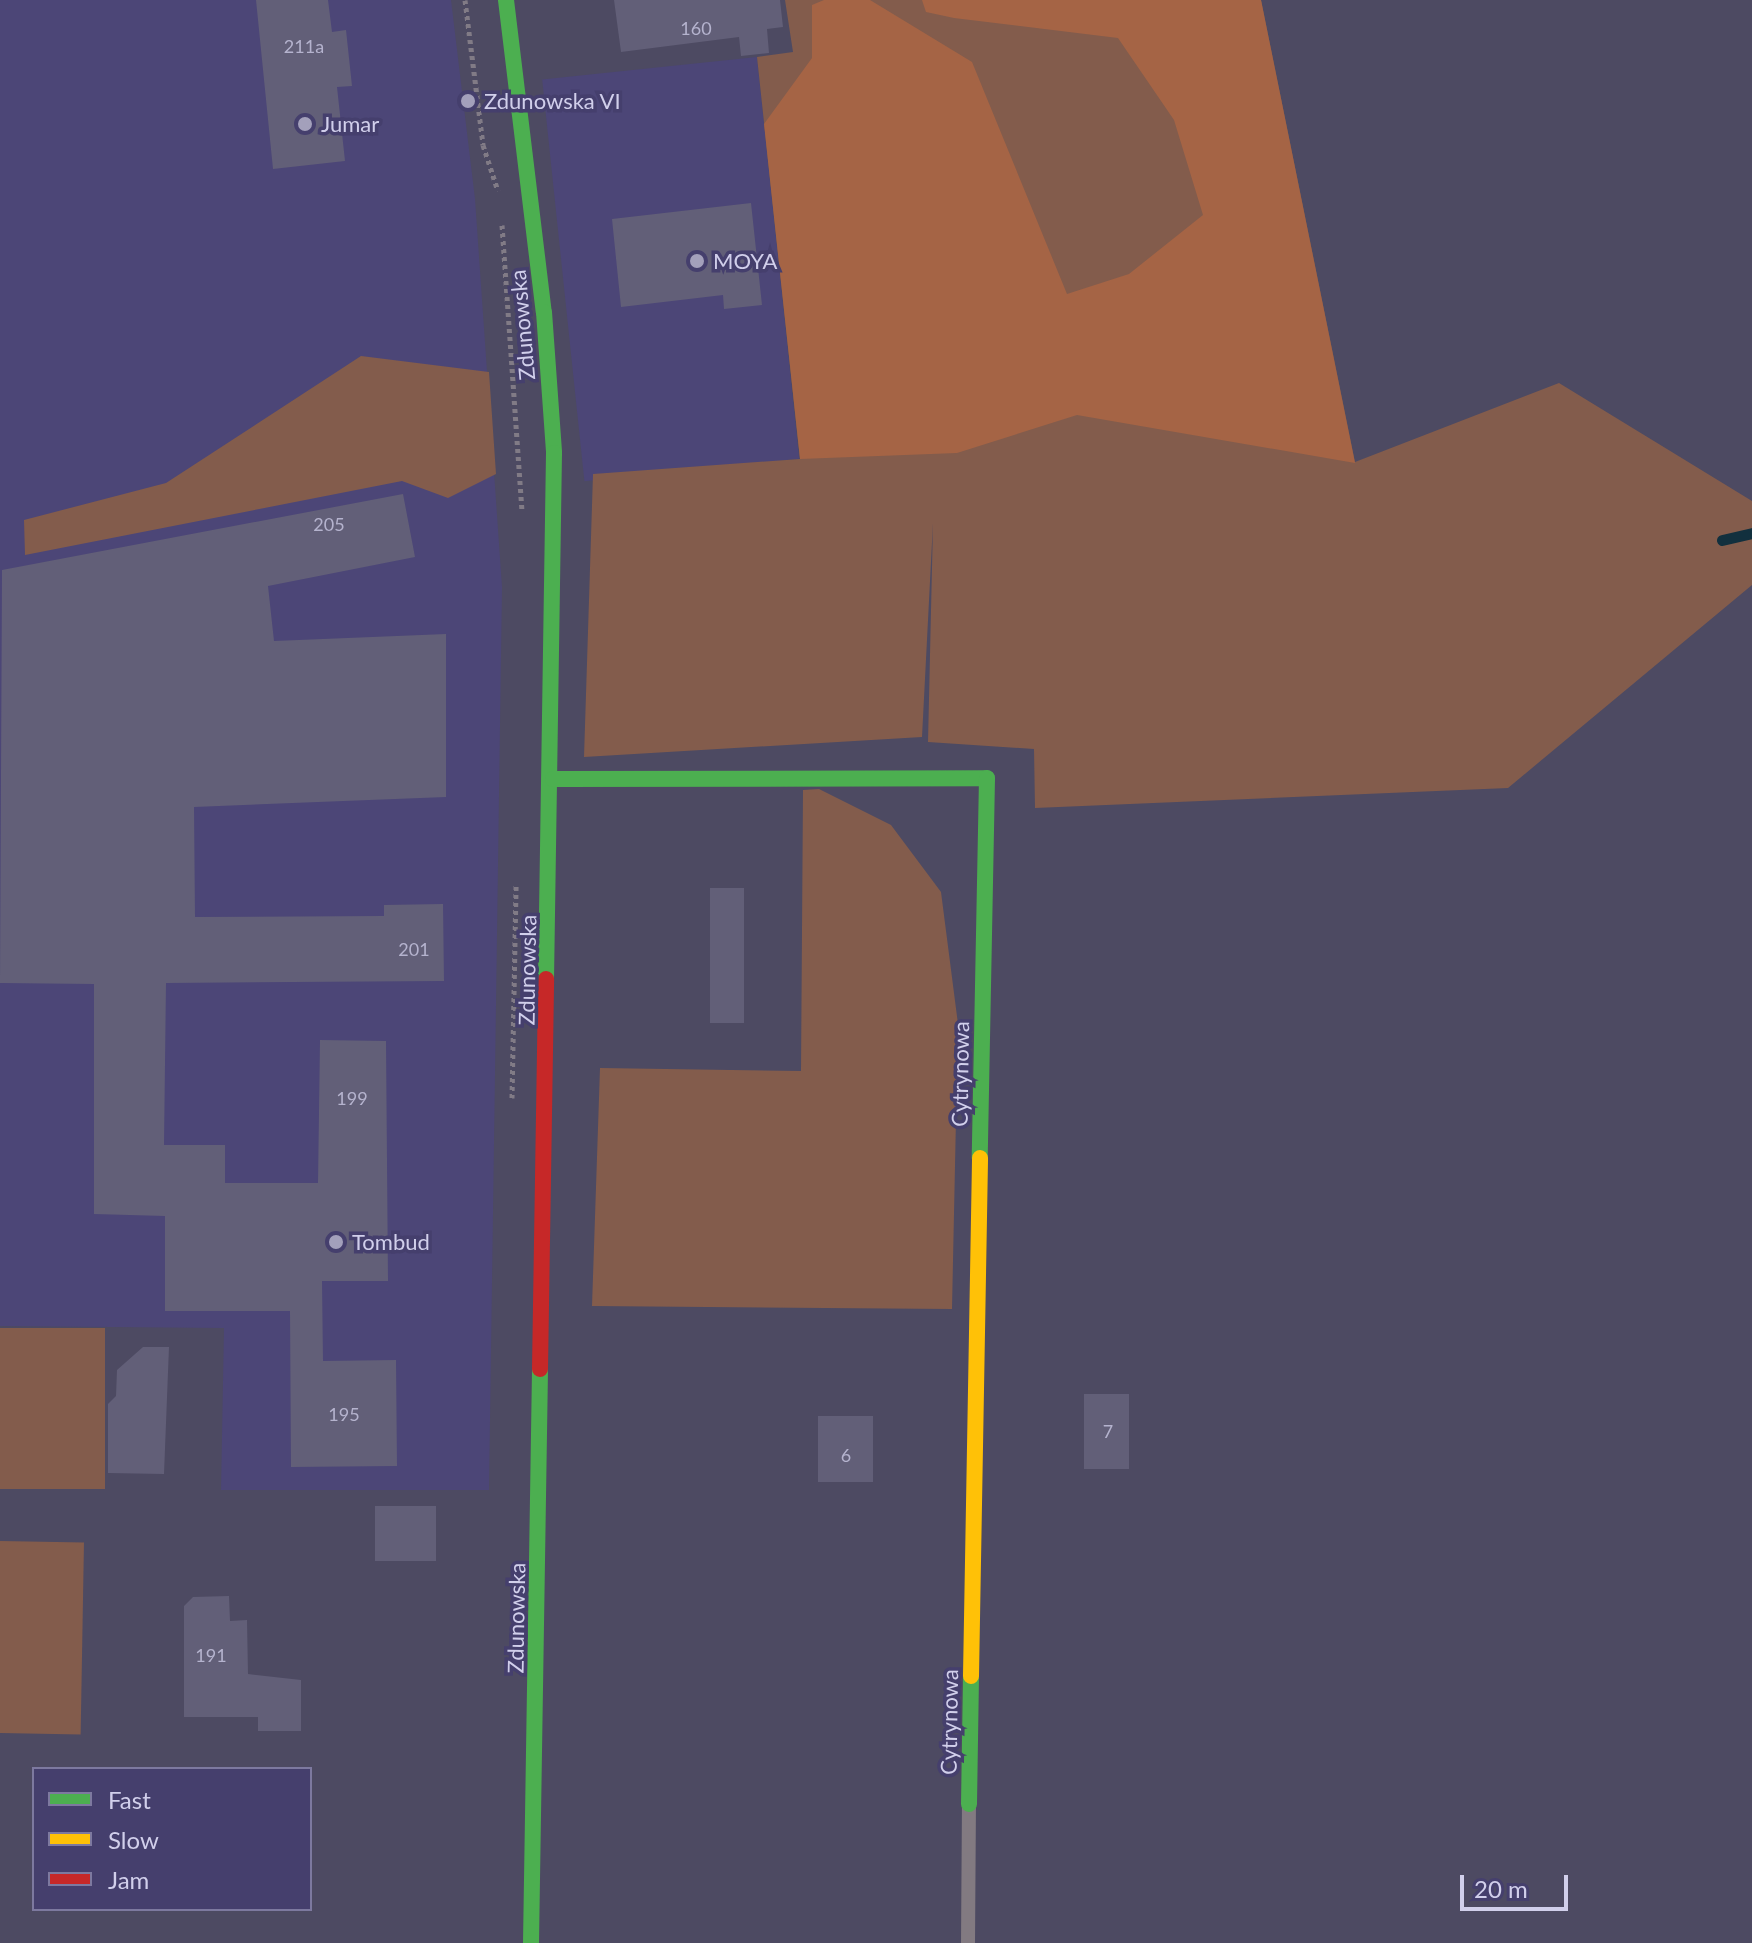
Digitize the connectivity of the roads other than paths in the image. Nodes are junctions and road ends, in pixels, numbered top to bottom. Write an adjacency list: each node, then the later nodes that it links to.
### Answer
1 (506, 0): 2 (main road, Zdunowska)
2 (553, 779): 3 (main road, Cytrynowa); 4 (main road, Zdunowska)
3 (969, 1804): 5 (lane)
4 (531, 1943)
5 (968, 1943)

